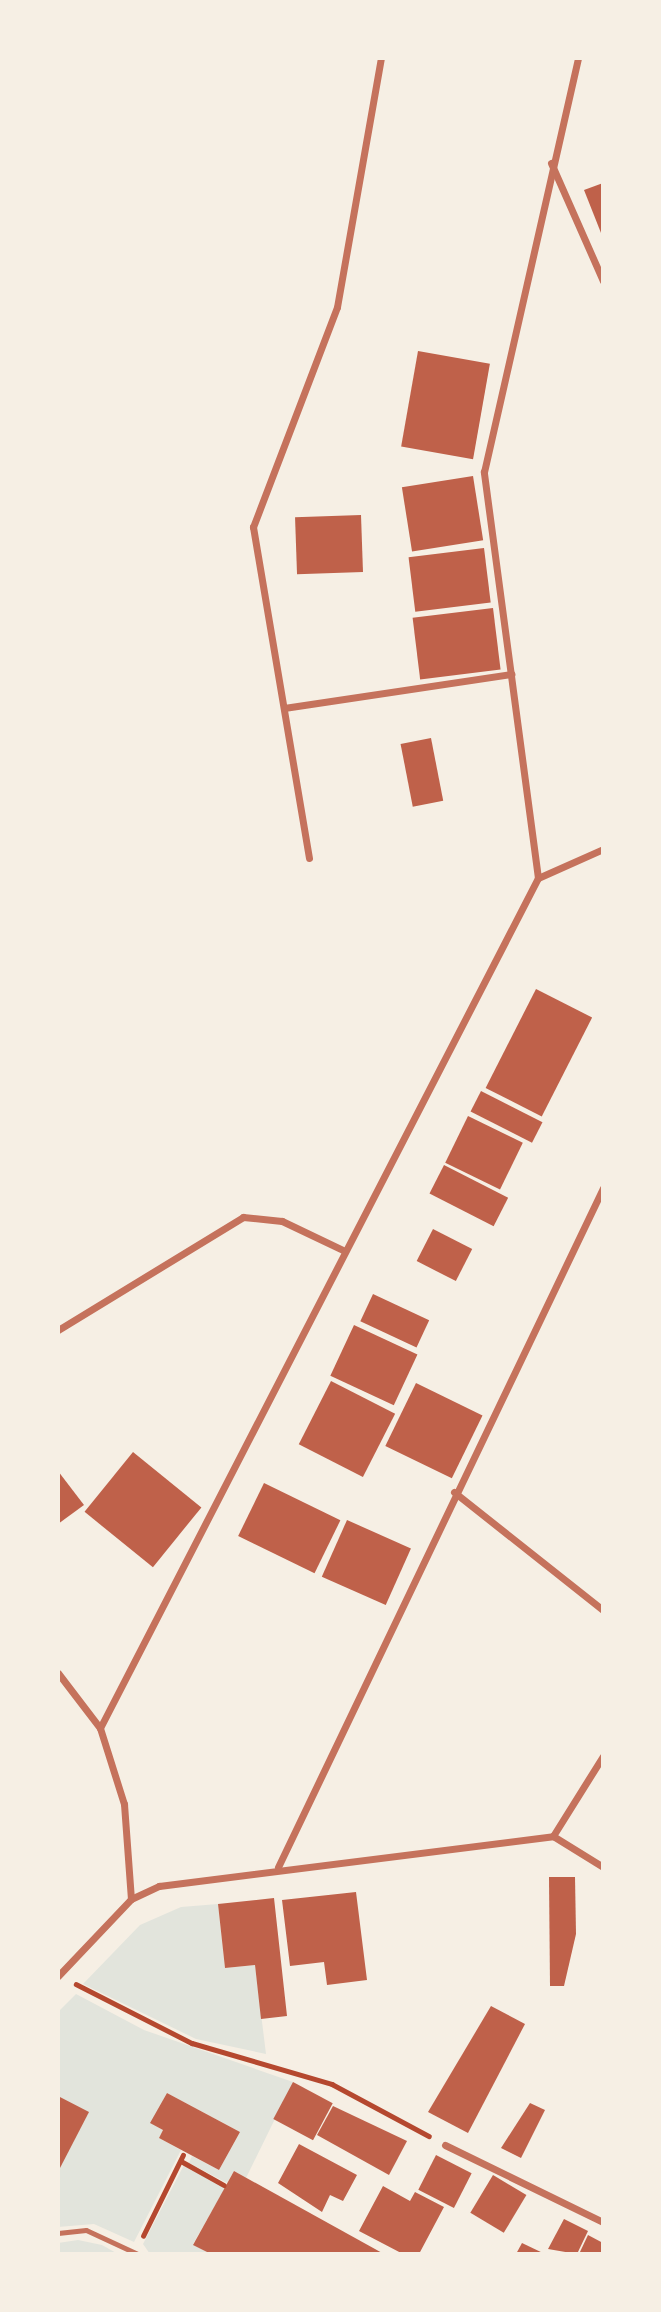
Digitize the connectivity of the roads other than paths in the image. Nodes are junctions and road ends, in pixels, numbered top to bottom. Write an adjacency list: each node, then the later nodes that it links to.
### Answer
1 (381, 58): 6 (street)
2 (578, 58): 3 (street)
3 (551, 161): 4 (street); 5 (street)
4 (603, 281)
5 (511, 674): 6 (street); 9 (street)
6 (284, 708): 8 (street)
7 (603, 849): 9 (street)
8 (309, 858)
9 (538, 878): 11 (street)
10 (603, 1188): 13 (street)
11 (345, 1251): 12 (street); 16 (street)
12 (58, 1330)
13 (454, 1492): 14 (street); 19 (street)
14 (603, 1610)
15 (58, 1673): 16 (street)
16 (100, 1728): 21 (street)
17 (603, 1756): 18 (street)
18 (554, 1836): 19 (street); 20 (street)
19 (278, 1867): 21 (street)
20 (603, 1867)
21 (131, 1899): 22 (street)
22 (59, 1975)
23 (445, 2145): 24 (street)
24 (603, 2222)
25 (58, 2233): 26 (lane)
26 (136, 2253)

